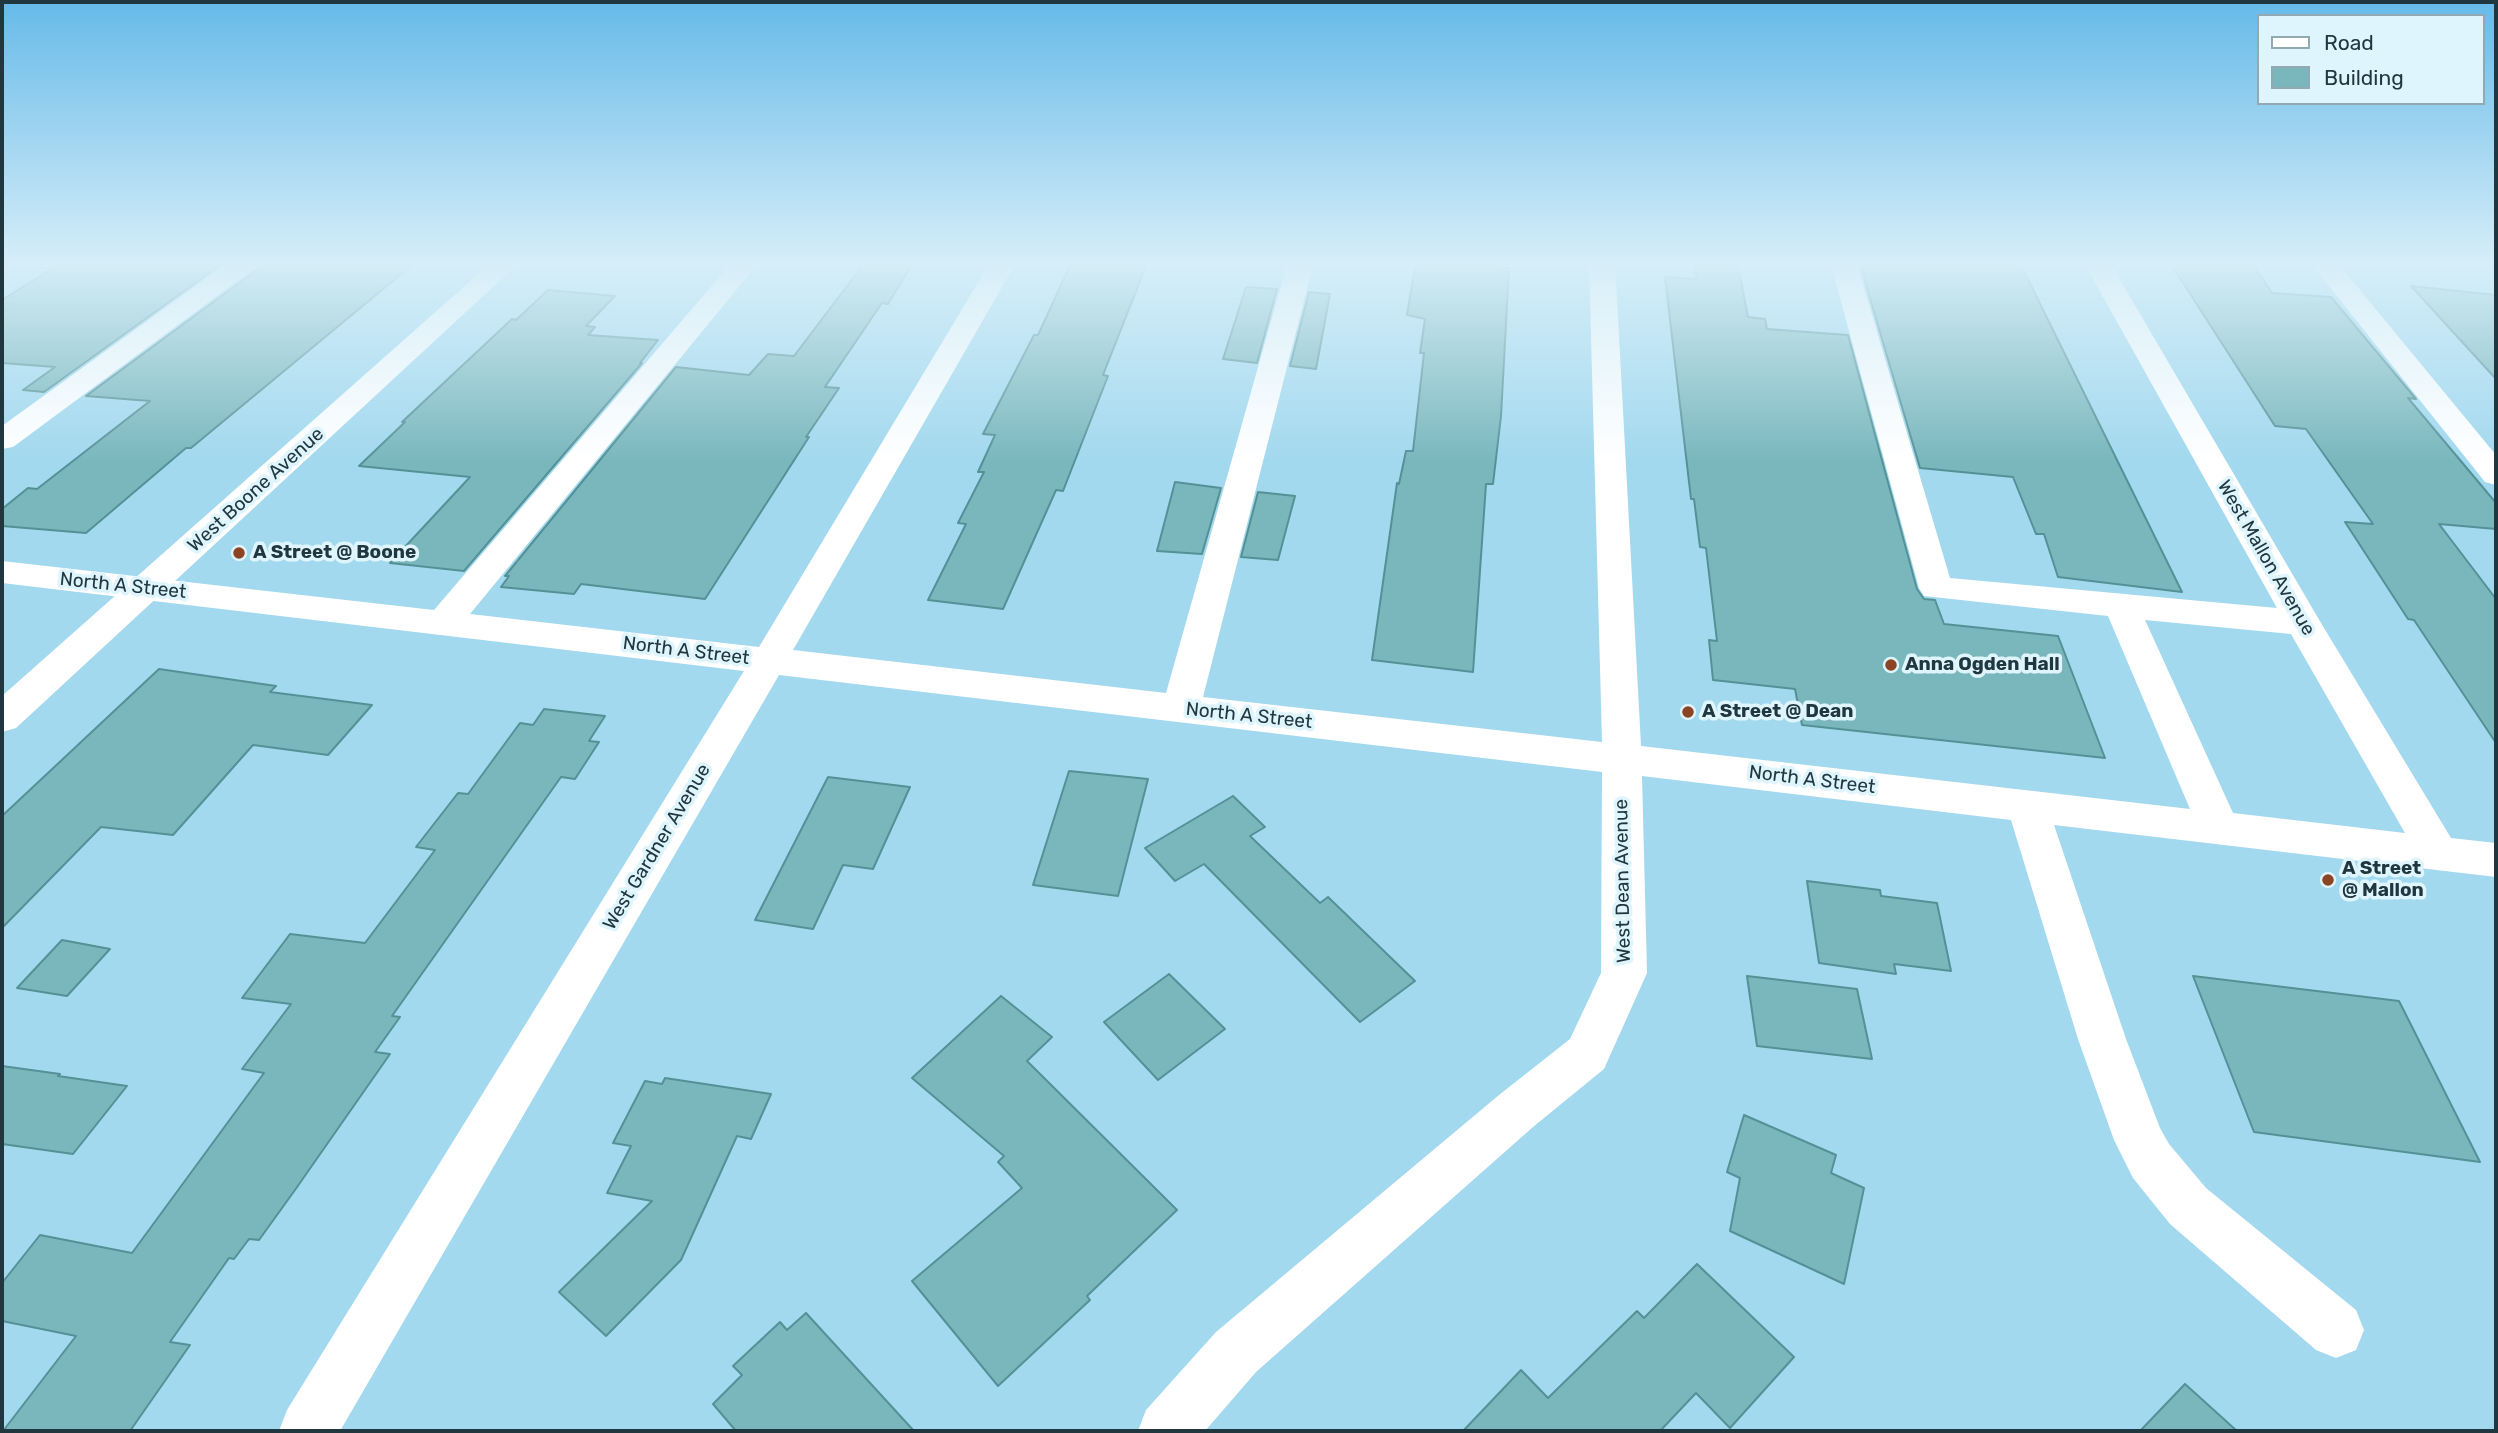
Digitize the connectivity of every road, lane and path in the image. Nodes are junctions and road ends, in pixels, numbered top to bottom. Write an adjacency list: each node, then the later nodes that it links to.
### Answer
1 (155, 328): 10 (street)
2 (434, 328): 13 (street, West Boone Avenue)
3 (691, 328): 15 (street)
4 (964, 328): 17 (street, West Gardner Avenue)
5 (1283, 328): 18 (street)
6 (1605, 328): 20 (street, West Dean Avenue)
7 (1862, 328): 14 (street)
8 (2134, 328): 16 (street, West Mallon Avenue)
9 (2376, 328): 11 (street)
10 (2, 440)
11 (2496, 475)
12 (2, 572): 13 (street, North A Street)
13 (147, 589): 15 (street, North A Street); 19 (street, West Boone Avenue)
14 (2120, 606): 16 (street); 22 (street)
15 (443, 622): 17 (street, North A Street)
16 (2303, 623): 23 (street, West Mallon Avenue)
17 (769, 660): 18 (street, North A Street); 26 (street, West Gardner Avenue)
18 (1181, 709): 20 (street, North A Street)
19 (2, 718)
20 (1622, 758): 21 (street, North A Street); 27 (street, West Dean Avenue)
21 (2027, 805): 22 (street, North A Street); 25 (street)
22 (2219, 828): 23 (street, North A Street)
23 (2439, 854): 24 (street, North A Street)
24 (2496, 860)
25 (2336, 1330)
26 (307, 1431)
27 (1167, 1431)

